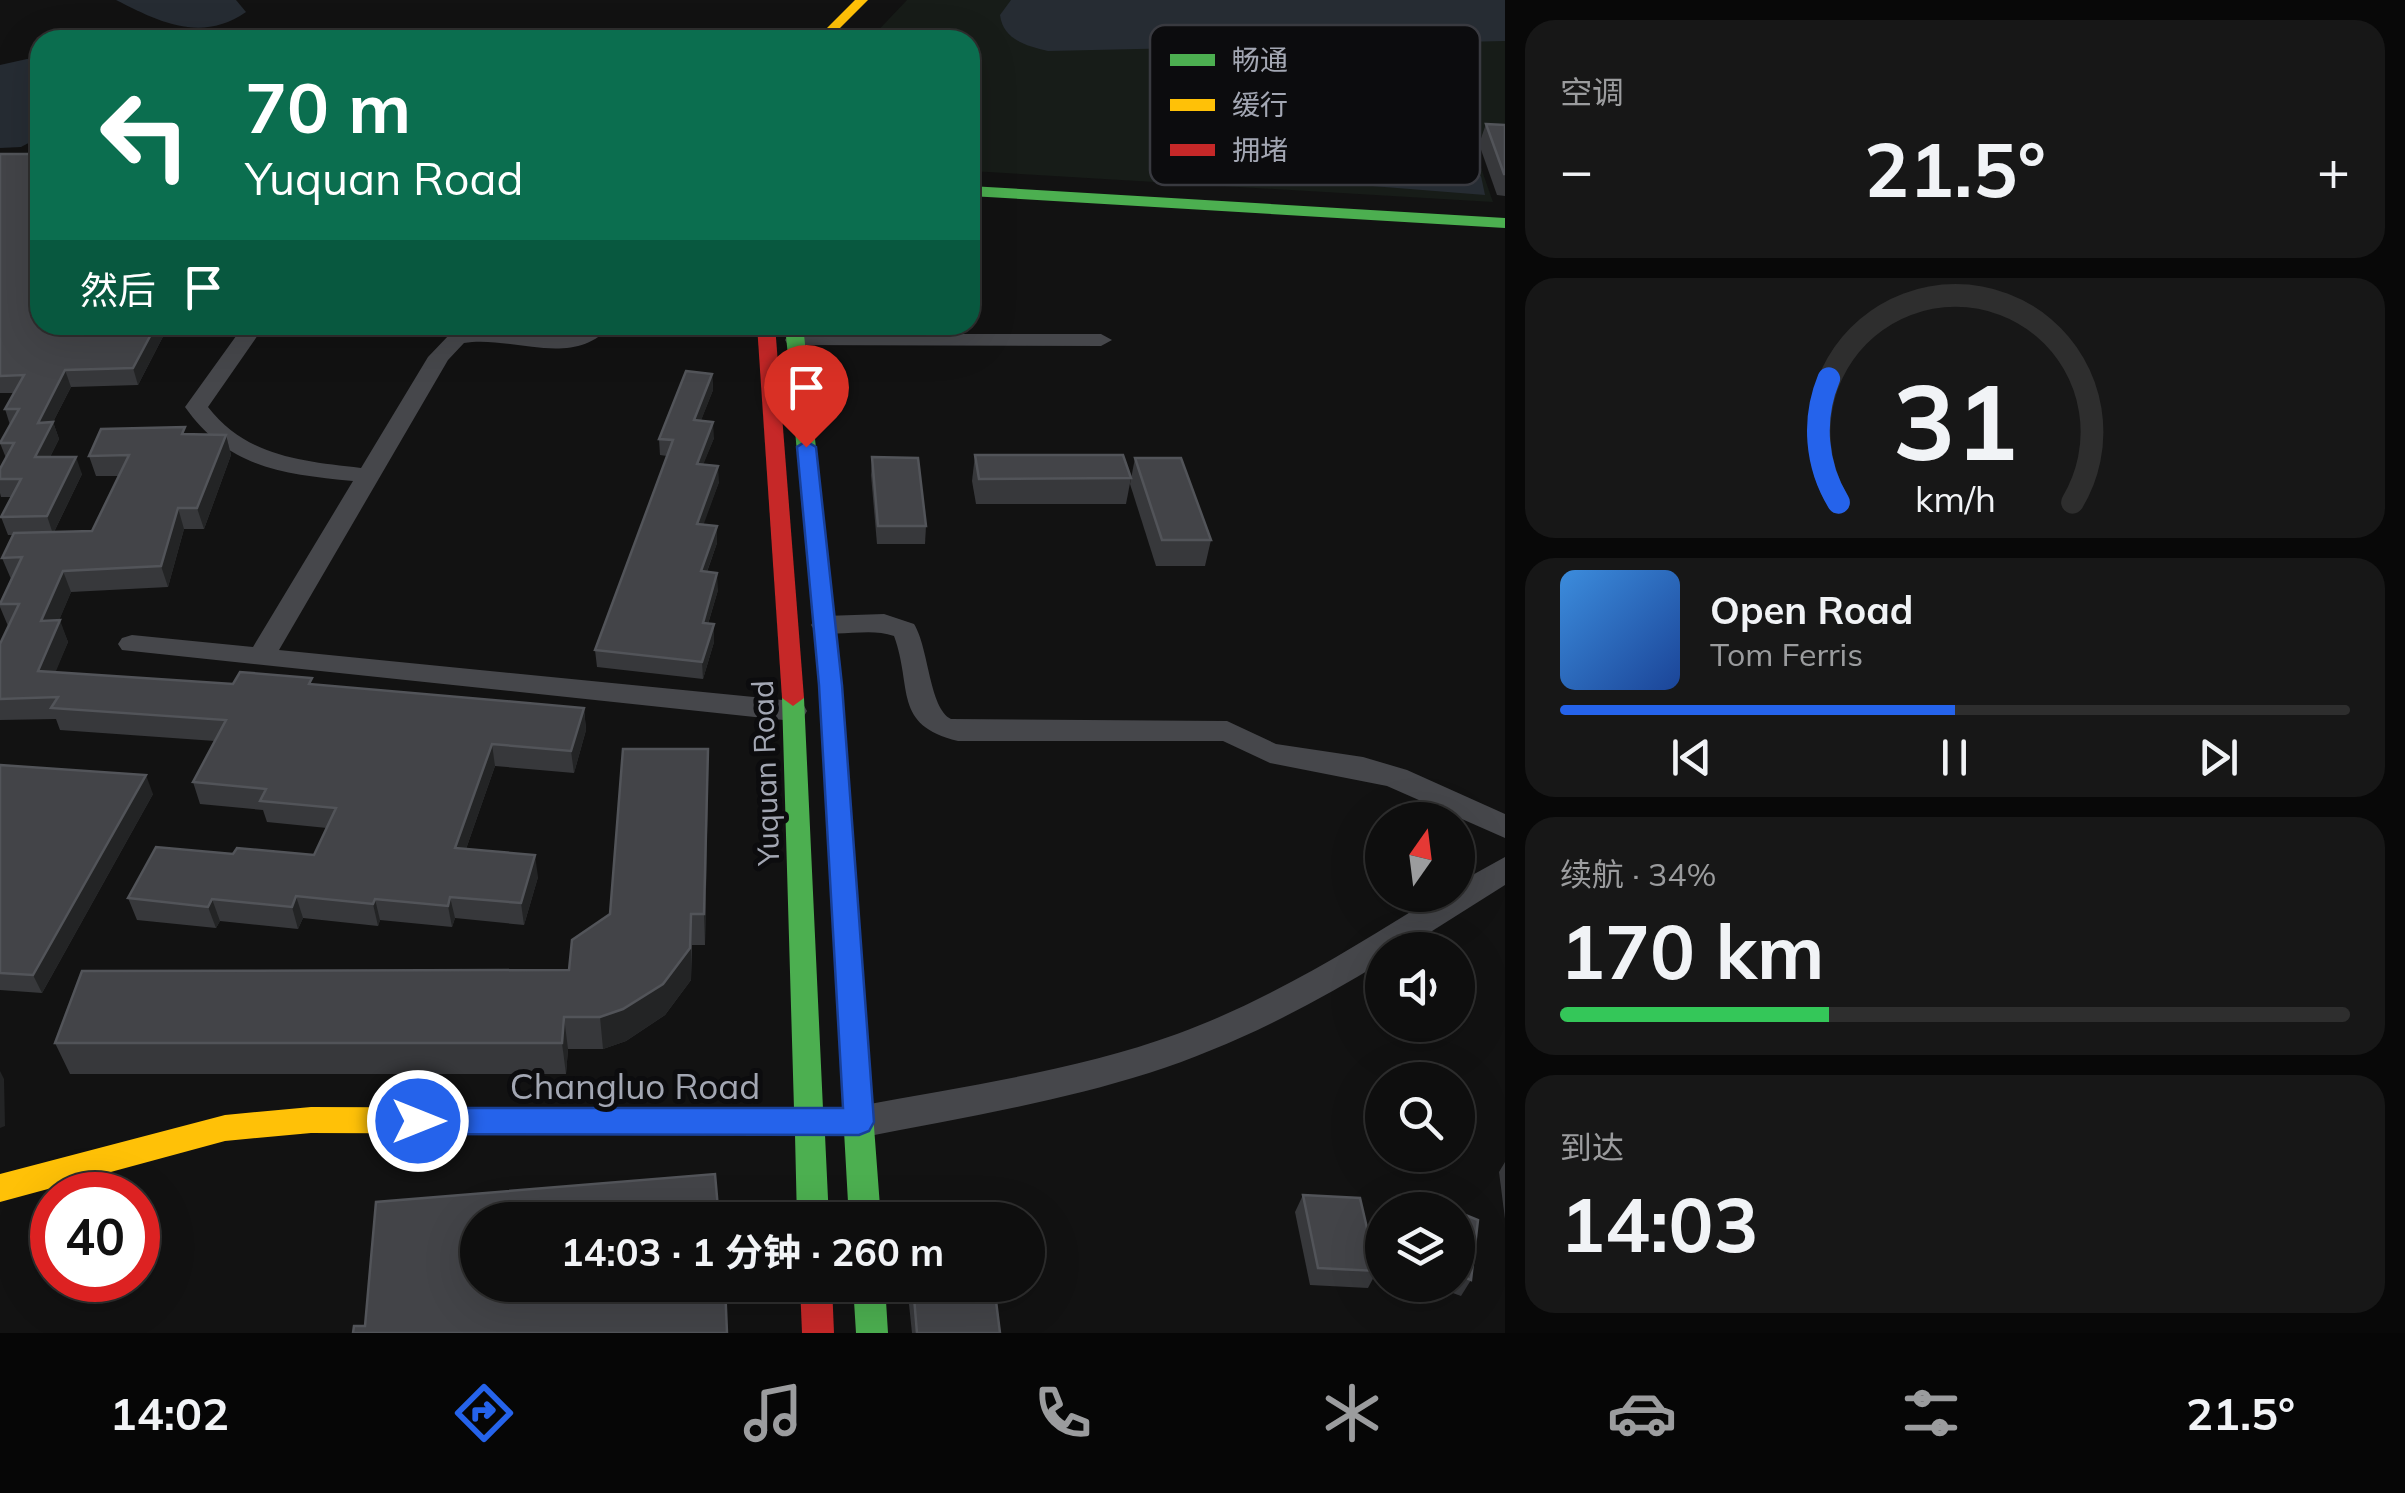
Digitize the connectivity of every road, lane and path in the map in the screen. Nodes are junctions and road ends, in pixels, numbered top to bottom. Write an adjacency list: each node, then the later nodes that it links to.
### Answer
1 (862, 0): 3 (main road)
2 (884, 0): 4 (main road)
3 (831, 30)
4 (854, 30)
5 (980, 181): 7 (main road)
6 (980, 193): 8 (main road)
7 (1505, 212)
8 (1505, 223)
9 (248, 335): 15 (street)
10 (589, 335): 15 (street)
11 (767, 335): 19 (main road, Yuquan Road)
12 (795, 335): 16 (main road)
13 (910, 335): 14 (street)
14 (1101, 340)
15 (368, 476): 18 (street)
16 (824, 625): 20 (street); 23 (main road)
17 (132, 644): 18 (street)
18 (261, 658): 19 (street)
19 (794, 711): 22 (main road, Yuquan Road)
20 (1505, 827)
21 (1505, 869): 23 (street)
22 (810, 1122): 23 (main road, Changluo Road); 24 (main road, Changluo Road); 25 (main road, Yuquan Road)
23 (859, 1122): 26 (main road)
24 (0, 1188)
25 (812, 1202)
26 (864, 1202)
27 (817, 1302): 29 (main road)
28 (870, 1302): 30 (main road)
29 (818, 1333)
30 (872, 1333)

